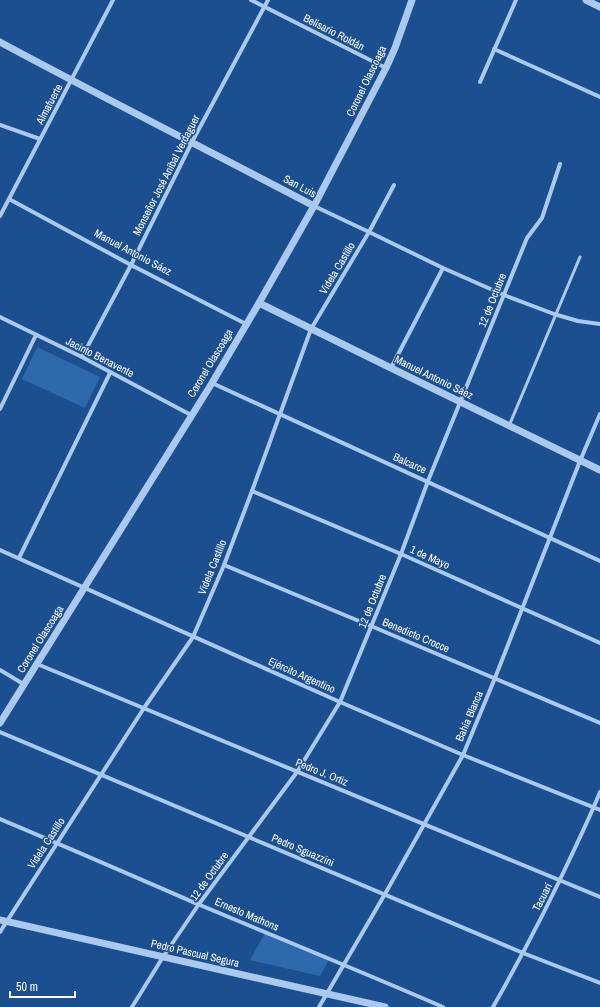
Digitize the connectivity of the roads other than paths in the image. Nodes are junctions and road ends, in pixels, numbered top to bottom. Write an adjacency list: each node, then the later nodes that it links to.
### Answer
1 (113, 0): 12 (street, Almafuerte)
2 (251, 0): 7 (street, Belisario Roldán)
3 (268, 0): 7 (street, Monseñor José Aníbal Verdaguer)
4 (412, 0): 11 (street, Coronel Olascoaga)
5 (516, 0): 10 (street)
6 (586, 0): 8 (street)
7 (264, 7): 11 (street, Belisario Roldán); 17 (street, Monseñor José Aníbal Verdaguer)
8 (600, 7)
9 (0, 42): 12 (street, San Luis)
10 (494, 49): 13 (street); 14 (street)
11 (386, 68): 21 (street, Coronel Olascoaga)
12 (71, 80): 16 (street, Almafuerte); 17 (street, San Luis)
13 (480, 82)
14 (600, 97)
15 (0, 125): 16 (street)
16 (40, 139): 20 (street, Almafuerte)
17 (192, 142): 21 (street, San Luis); 25 (street, Monseñor José Aníbal Verdaguer)
18 (560, 164): 27 (street, 12 de Octubre)
19 (394, 185): 23 (street, Videla Castillo)
20 (9, 199): 22 (street, Almafuerte); 25 (street, Manuel Antonio Sáez)
21 (314, 206): 23 (street, San Luis); 28 (street, Coronel Olascoaga)
22 (0, 214)
23 (369, 232): 26 (street, San Luis); 33 (street, Videla Castillo)
24 (580, 257): 29 (lane)
25 (131, 264): 31 (street, Manuel Antonio Sáez); 35 (street, Monseñor José Aníbal Verdaguer)
26 (443, 268): 27 (street, San Luis); 36 (street)
27 (504, 295): 29 (street, San Luis); 39 (street, 12 de Octubre)
28 (259, 303): 31 (street, Coronel Olascoaga); 33 (street, Manuel Antonio Sáez)
29 (556, 314): 32 (street, San Luis); 44 (lane)
30 (0, 316): 34 (street, Jacinto Benavente)
31 (246, 324): 38 (street, Coronel Olascoaga)
32 (600, 324)
33 (311, 329): 36 (street, Manuel Antonio Sáez); 41 (street, Videla Castillo)
34 (36, 335): 35 (street, Jacinto Benavente); 40 (street)
35 (82, 357): 37 (street, Jacinto Benavente)
36 (391, 368): 39 (street, Manuel Antonio Sáez)
37 (110, 373): 43 (street, Jacinto Benavente); 52 (street)
38 (212, 383): 41 (street, Balcarce); 43 (street, Coronel Olascoaga)
39 (461, 402): 44 (street, Manuel Antonio Sáez); 47 (street, 12 de Octubre)
40 (0, 409)
41 (279, 414): 47 (street, Balcarce); 48 (street, Videla Castillo)
42 (600, 414): 45 (street, Bahía Blanca)
43 (191, 415): 55 (street, Coronel Olascoaga)
44 (509, 426): 45 (street, Manuel Antonio Sáez)
45 (580, 461): 46 (street, Manuel Antonio Sáez); 49 (street, Bahía Blanca)
46 (600, 470)
47 (428, 481): 49 (street, Balcarce); 51 (street, 12 de Octubre)
48 (252, 491): 51 (street, 1 de Mayo); 54 (street, Videla Castillo)
49 (550, 538): 53 (street, Balcarce); 56 (street, Bahía Blanca)
50 (0, 550): 52 (street, Ejército Argentino)
51 (401, 554): 56 (street, 1 de Mayo); 57 (street, 12 de Octubre)
52 (19, 558): 55 (street, Ejército Argentino)
53 (600, 561)
54 (224, 565): 57 (street, Benedicto Crocce); 58 (street, Videla Castillo)
55 (84, 588): 58 (street, Ejército Argentino); 60 (street, Coronel Olascoaga)
56 (522, 608): 59 (street, 1 de Mayo); 62 (street, Bahía Blanca)
57 (371, 626): 62 (street, Benedicto Crocce); 64 (street, 12 de Octubre)
58 (193, 637): 64 (street, Ejército Argentino); 65 (street, Videla Castillo)
59 (600, 643)
60 (37, 664): 63 (street, Coronel Olascoaga); 65 (street, Pedro J. Ortiz)
61 (0, 670): 63 (street)
62 (495, 678): 67 (street, Benedicto Crocce); 69 (street, Bahía Blanca)
63 (25, 685): 66 (street, Coronel Olascoaga)
64 (340, 702): 69 (street, Ejército Argentino); 70 (street, 12 de Octubre)
65 (144, 708): 70 (street, Pedro J. Ortiz); 71 (street, Videla Castillo)
66 (0, 723)
67 (600, 723)
68 (0, 732): 71 (street, Pedro Sguazzini)
69 (463, 755): 73 (street, Ejército Argentino); 76 (street, Bahía Blanca)
70 (297, 772): 76 (street, Pedro J. Ortiz); 77 (street, 12 de Octubre)
71 (101, 775): 77 (street, Pedro Sguazzini); 78 (street, Videla Castillo)
72 (600, 792): 73 (street, Tacuarí)
73 (594, 807): 74 (street, Ejército Argentino); 79 (street, Tacuarí)
74 (600, 810)
75 (0, 819): 78 (street, Ernesto Mathons)
76 (424, 824): 79 (street, Pedro J. Ortiz); 80 (street, Bahía Blanca)
77 (249, 836): 80 (street, Pedro Sguazzini); 82 (street, 12 de Octubre)
78 (57, 843): 82 (street, Ernesto Mathons); 83 (street, Videla Castillo)
79 (560, 880): 81 (street, Pedro J. Ortiz); 85 (street, Tacuarí)
80 (385, 894): 85 (street, Pedro Sguazzini); 87 (street, Bahía Blanca)
81 (600, 897)
82 (199, 904): 86 (street, 12 de Octubre); 87 (street, Ernesto Mathons)
83 (3, 921): 84 (street, Videla Castillo); 86 (street, Pedro Pascual Segura)
84 (0, 932)
85 (523, 952): 88 (street, Pedro Sguazzini); 94 (street, Tacuarí)
86 (163, 957): 89 (street, Pedro Pascual Segura); 90 (street, 12 de Octubre)
87 (344, 964): 89 (street, Bahía Blanca); 93 (street, Ernesto Mathons)
88 (600, 983)
89 (327, 994): 91 (street, Bahía Blanca); 92 (street, Pedro Pascual Segura)
90 (132, 1007)
91 (319, 1007)
92 (385, 1007)
93 (443, 1007)
94 (493, 1007)

